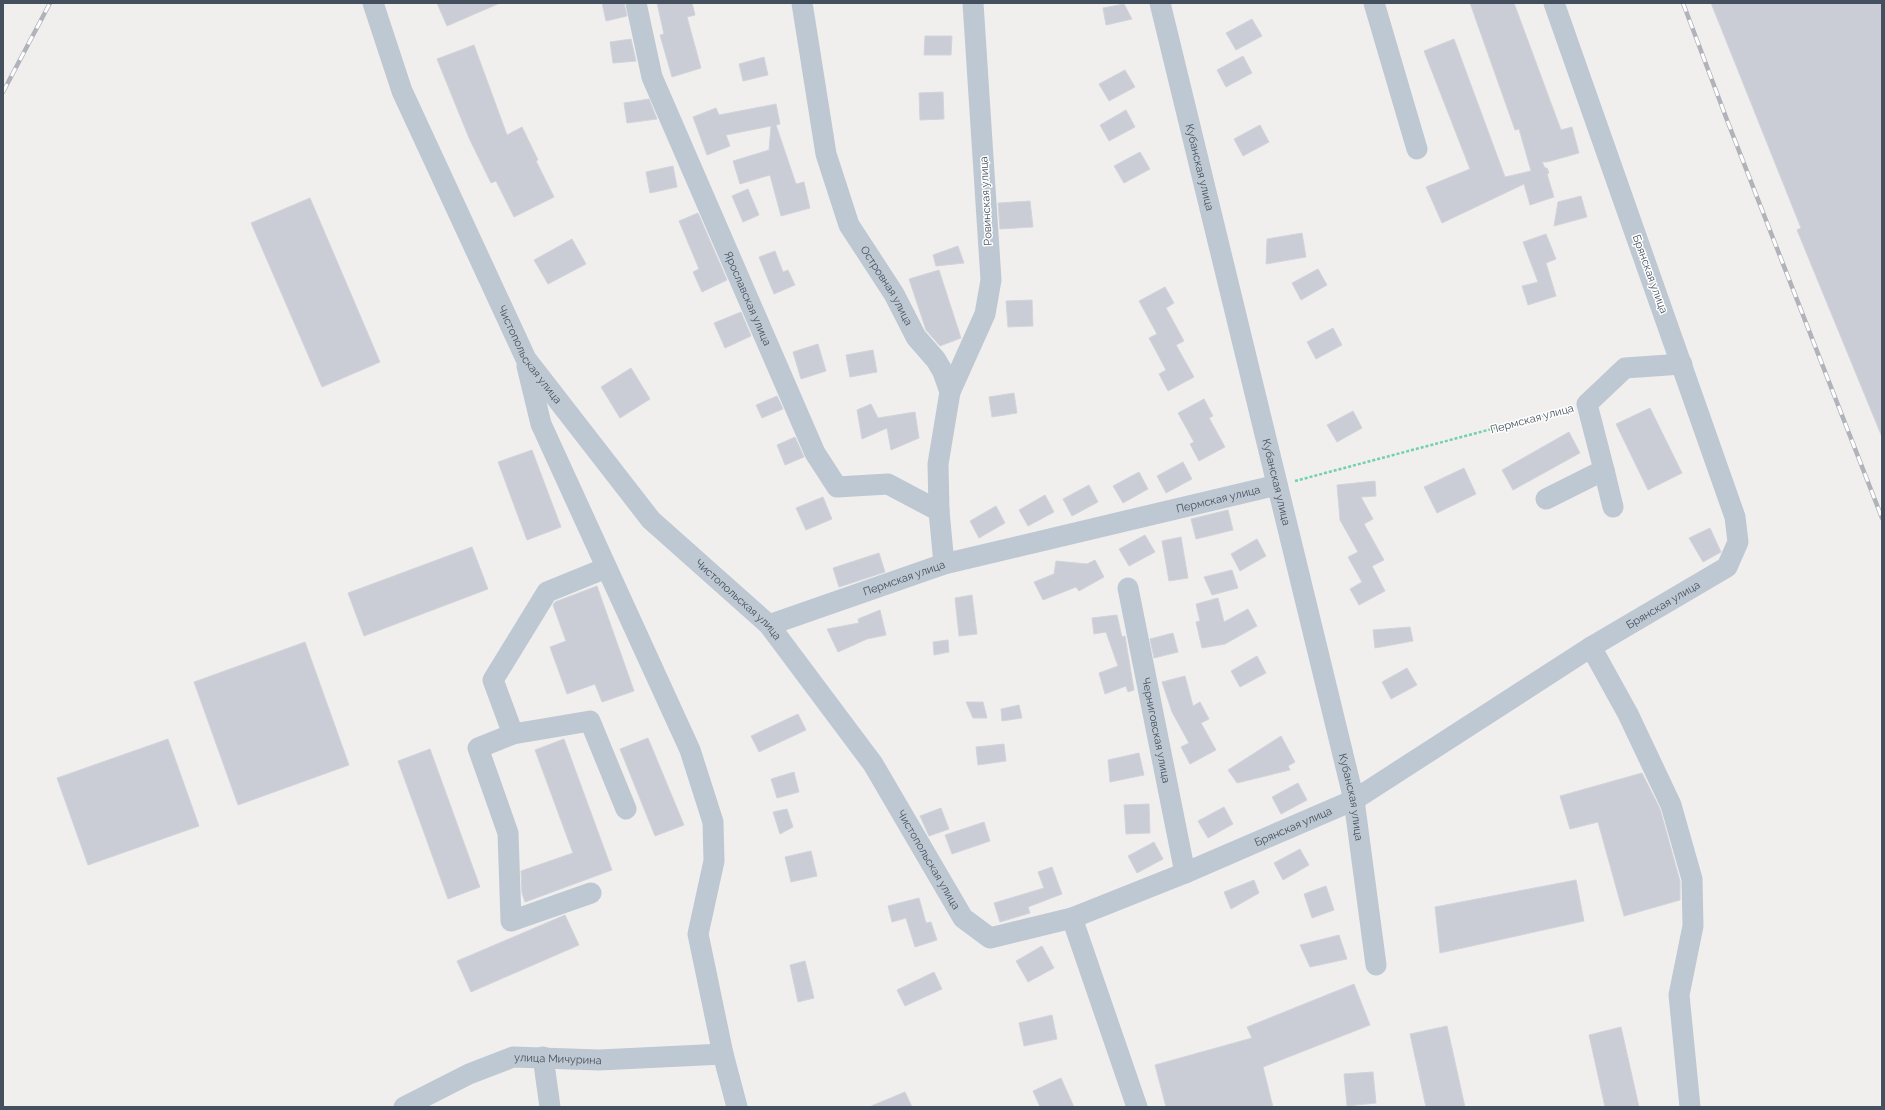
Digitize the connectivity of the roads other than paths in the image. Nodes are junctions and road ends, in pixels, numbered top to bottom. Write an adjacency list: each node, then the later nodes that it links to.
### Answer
1 (372, 3): 9 (street, Чистопольская улица)
2 (636, 3): 16 (street, Ярославская улица)
3 (802, 3): 11 (street, Островная улица)
4 (973, 3): 11 (street, Ровинская улица)
5 (1160, 3): 13 (street, Кубанская улица)
6 (1374, 3): 8 (street)
7 (1554, 3): 10 (street, Брянская улица)
8 (1417, 149)
9 (526, 359): 18 (street); 20 (street, Чистопольская улица)
10 (1682, 364): 12 (street, Пермская улица); 21 (street, Брянская улица)
11 (950, 392): 16 (street, Островная улица)
12 (1604, 470): 14 (street); 15 (street)
13 (1277, 485): 17 (street, Пермская улица); 23 (street, Кубанская улица)
14 (1546, 499)
15 (1613, 507)
16 (938, 512): 17 (street, Островная улица)
17 (944, 564): 20 (street, Пермская улица)
18 (606, 568): 22 (street); 29 (street)
19 (1128, 588): 25 (street, Черниговская улица)
20 (769, 625): 27 (street, Чистопольская улица)
21 (1591, 646): 23 (street, Брянская улица); 35 (street)
22 (513, 734): 24 (street); 26 (street)
23 (1354, 800): 25 (street, Брянская улица); 28 (street, Кубанская улица)
24 (626, 809)
25 (1185, 873): 27 (street, Брянская улица)
26 (591, 893)
27 (1072, 918): 34 (street)
28 (1376, 965)
29 (722, 1054): 30 (street, улица Мичурина); 33 (street)
30 (543, 1057): 31 (street, улица Мичурина); 32 (street)
31 (404, 1107)
32 (550, 1107)
33 (737, 1107)
34 (1137, 1107)
35 (1690, 1107)

